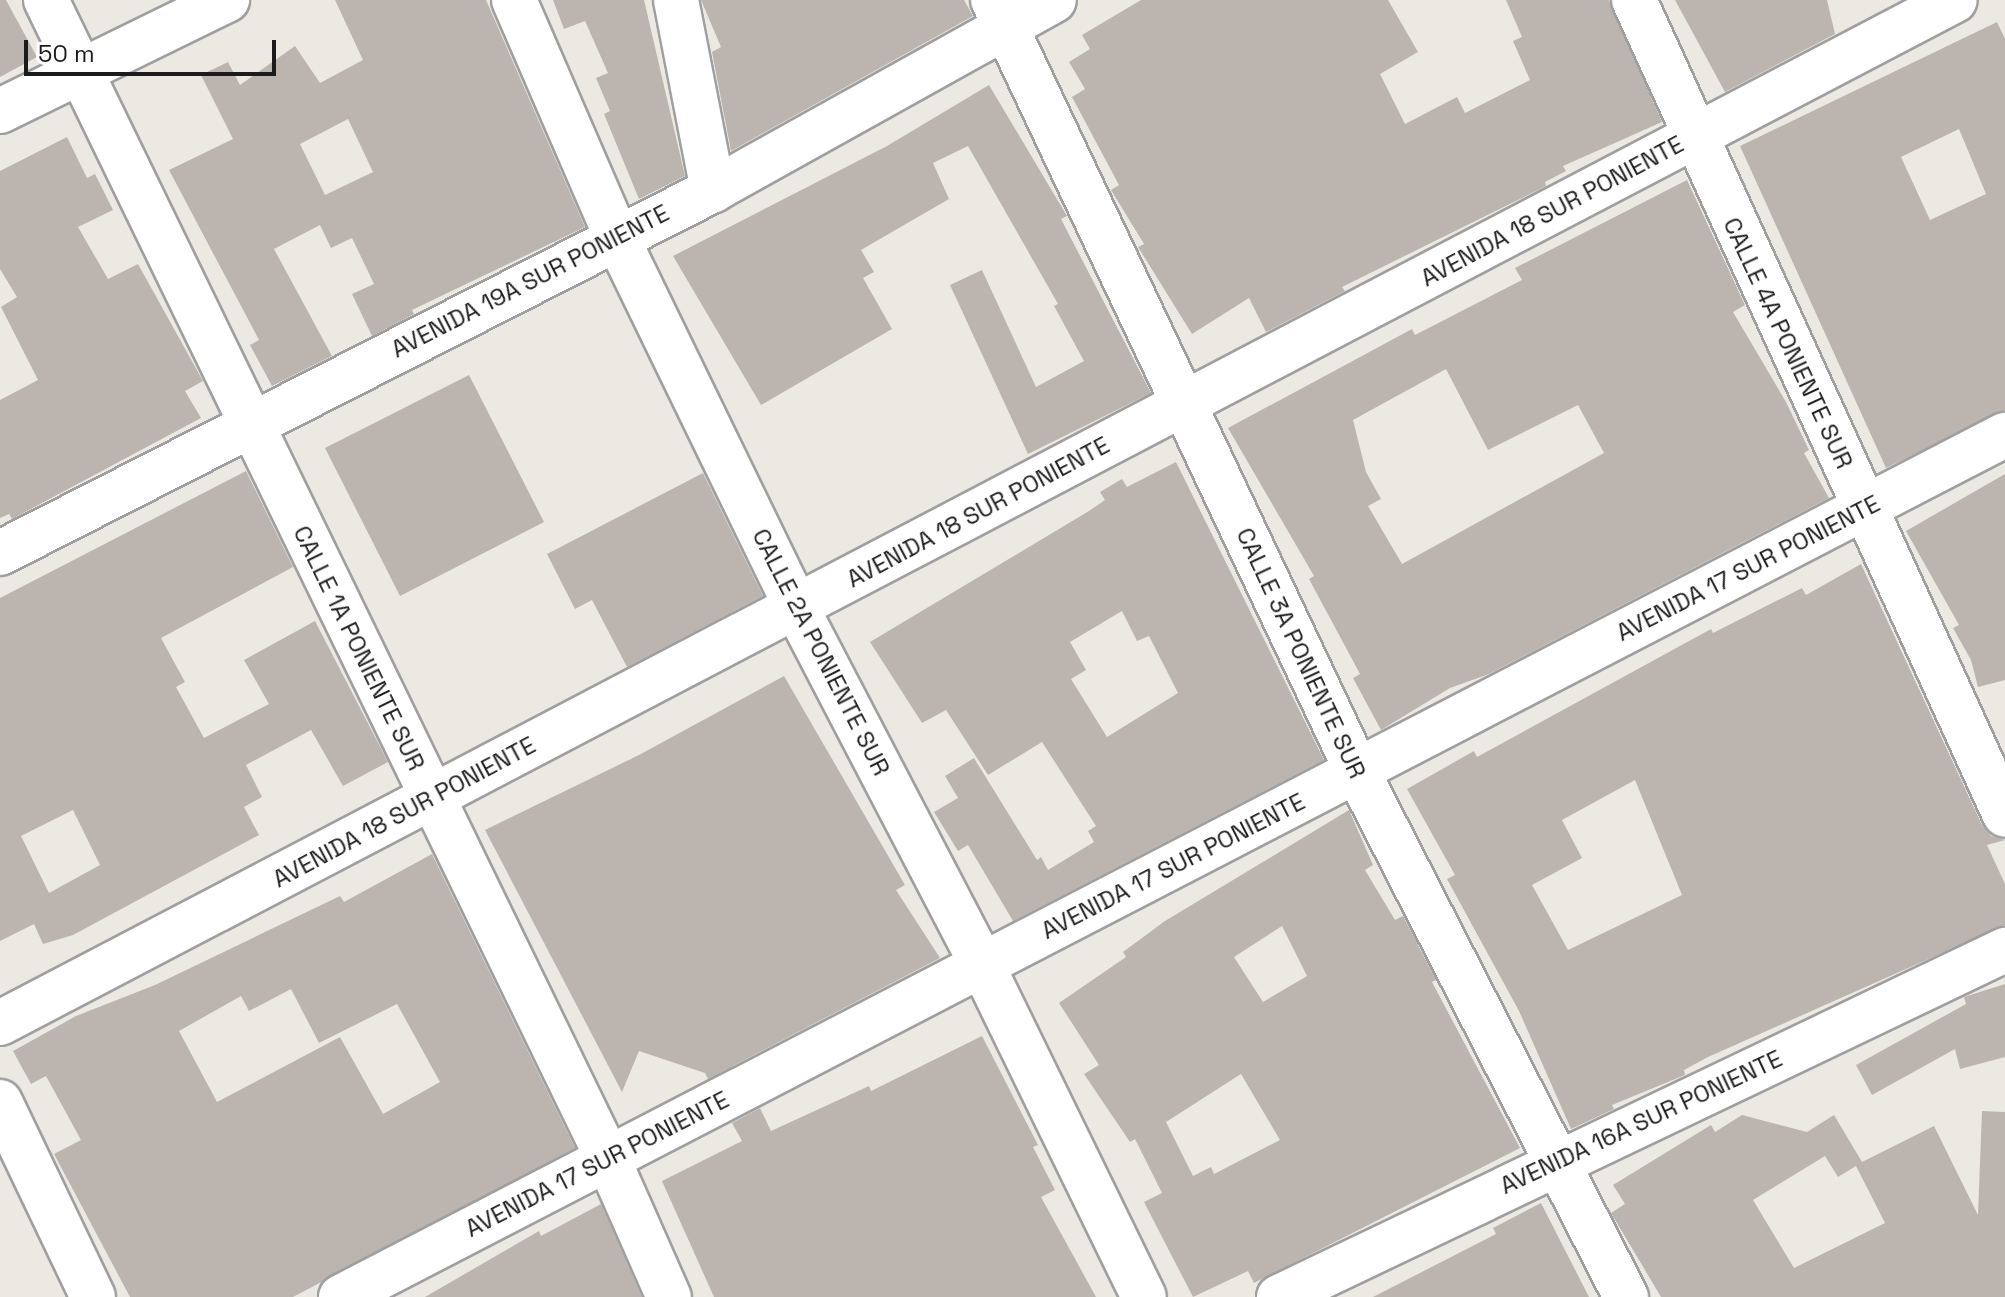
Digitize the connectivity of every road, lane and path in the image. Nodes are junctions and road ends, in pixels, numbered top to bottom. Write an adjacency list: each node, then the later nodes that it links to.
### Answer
1 (46, 0): 9 (street, CALLE 1A PONIENTE SUR)
2 (227, 0): 9 (street)
3 (514, 0): 13 (street, CALLE 2A PONIENTE SUR)
4 (676, 0): 12 (street)
5 (1054, 0): 8 (street, AVENIDA 19A SUR PONIENTE)
6 (1634, 0): 11 (street, CALLE 4A PONIENTE SUR)
7 (1955, 0): 11 (street, AVENIDA 18 SUR PONIENTE)
8 (999, 13): 12 (street, AVENIDA 19A SUR PONIENTE); 14 (street, CALLE 3A PONIENTE SUR)
9 (81, 71): 10 (street); 15 (street, CALLE 1A PONIENTE SUR)
10 (0, 111)
11 (1694, 137): 14 (street, AVENIDA 18 SUR PONIENTE); 17 (street, CALLE 4A PONIENTE SUR)
12 (713, 190): 13 (street, AVENIDA 19A SUR PONIENTE)
13 (617, 238): 15 (street, AVENIDA 19A SUR PONIENTE); 19 (street, CALLE 2A PONIENTE SUR)
14 (1183, 405): 19 (street, AVENIDA 18 SUR PONIENTE); 20 (street, CALLE 3A PONIENTE SUR)
15 (250, 422): 18 (street, AVENIDA 19A SUR PONIENTE); 21 (street, CALLE 1A PONIENTE SUR)
16 (2005, 435): 17 (street, AVENIDA 17 SUR PONIENTE)
17 (1864, 508): 20 (street, AVENIDA 17 SUR PONIENTE); 22 (street, CALLE 4A PONIENTE SUR)
18 (0, 553)
19 (796, 607): 21 (street, AVENIDA 18 SUR PONIENTE); 24 (street, CALLE 2A PONIENTE SUR)
20 (1357, 771): 24 (street, AVENIDA 17 SUR PONIENTE); 28 (street, CALLE 3A PONIENTE SUR)
21 (431, 798): 25 (street, AVENIDA 18 SUR PONIENTE); 27 (street, CALLE 1A PONIENTE SUR)
22 (2005, 815)
23 (2005, 950): 28 (street, AVENIDA 16A SUR PONIENTE)
24 (982, 965): 27 (street, AVENIDA 17 SUR PONIENTE); 32 (street, CALLE 2A PONIENTE SUR)
25 (0, 1023)
26 (0, 1102): 29 (street)
27 (608, 1159): 30 (street, AVENIDA 17 SUR PONIENTE); 31 (street, CALLE 1A PONIENTE SUR)
28 (1559, 1159): 33 (street, AVENIDA 16A SUR PONIENTE); 34 (street, CALLE 3A PONIENTE SUR)
29 (93, 1297)
30 (341, 1297)
31 (669, 1297)
32 (1144, 1297)
33 (1279, 1297)
34 (1626, 1297)

